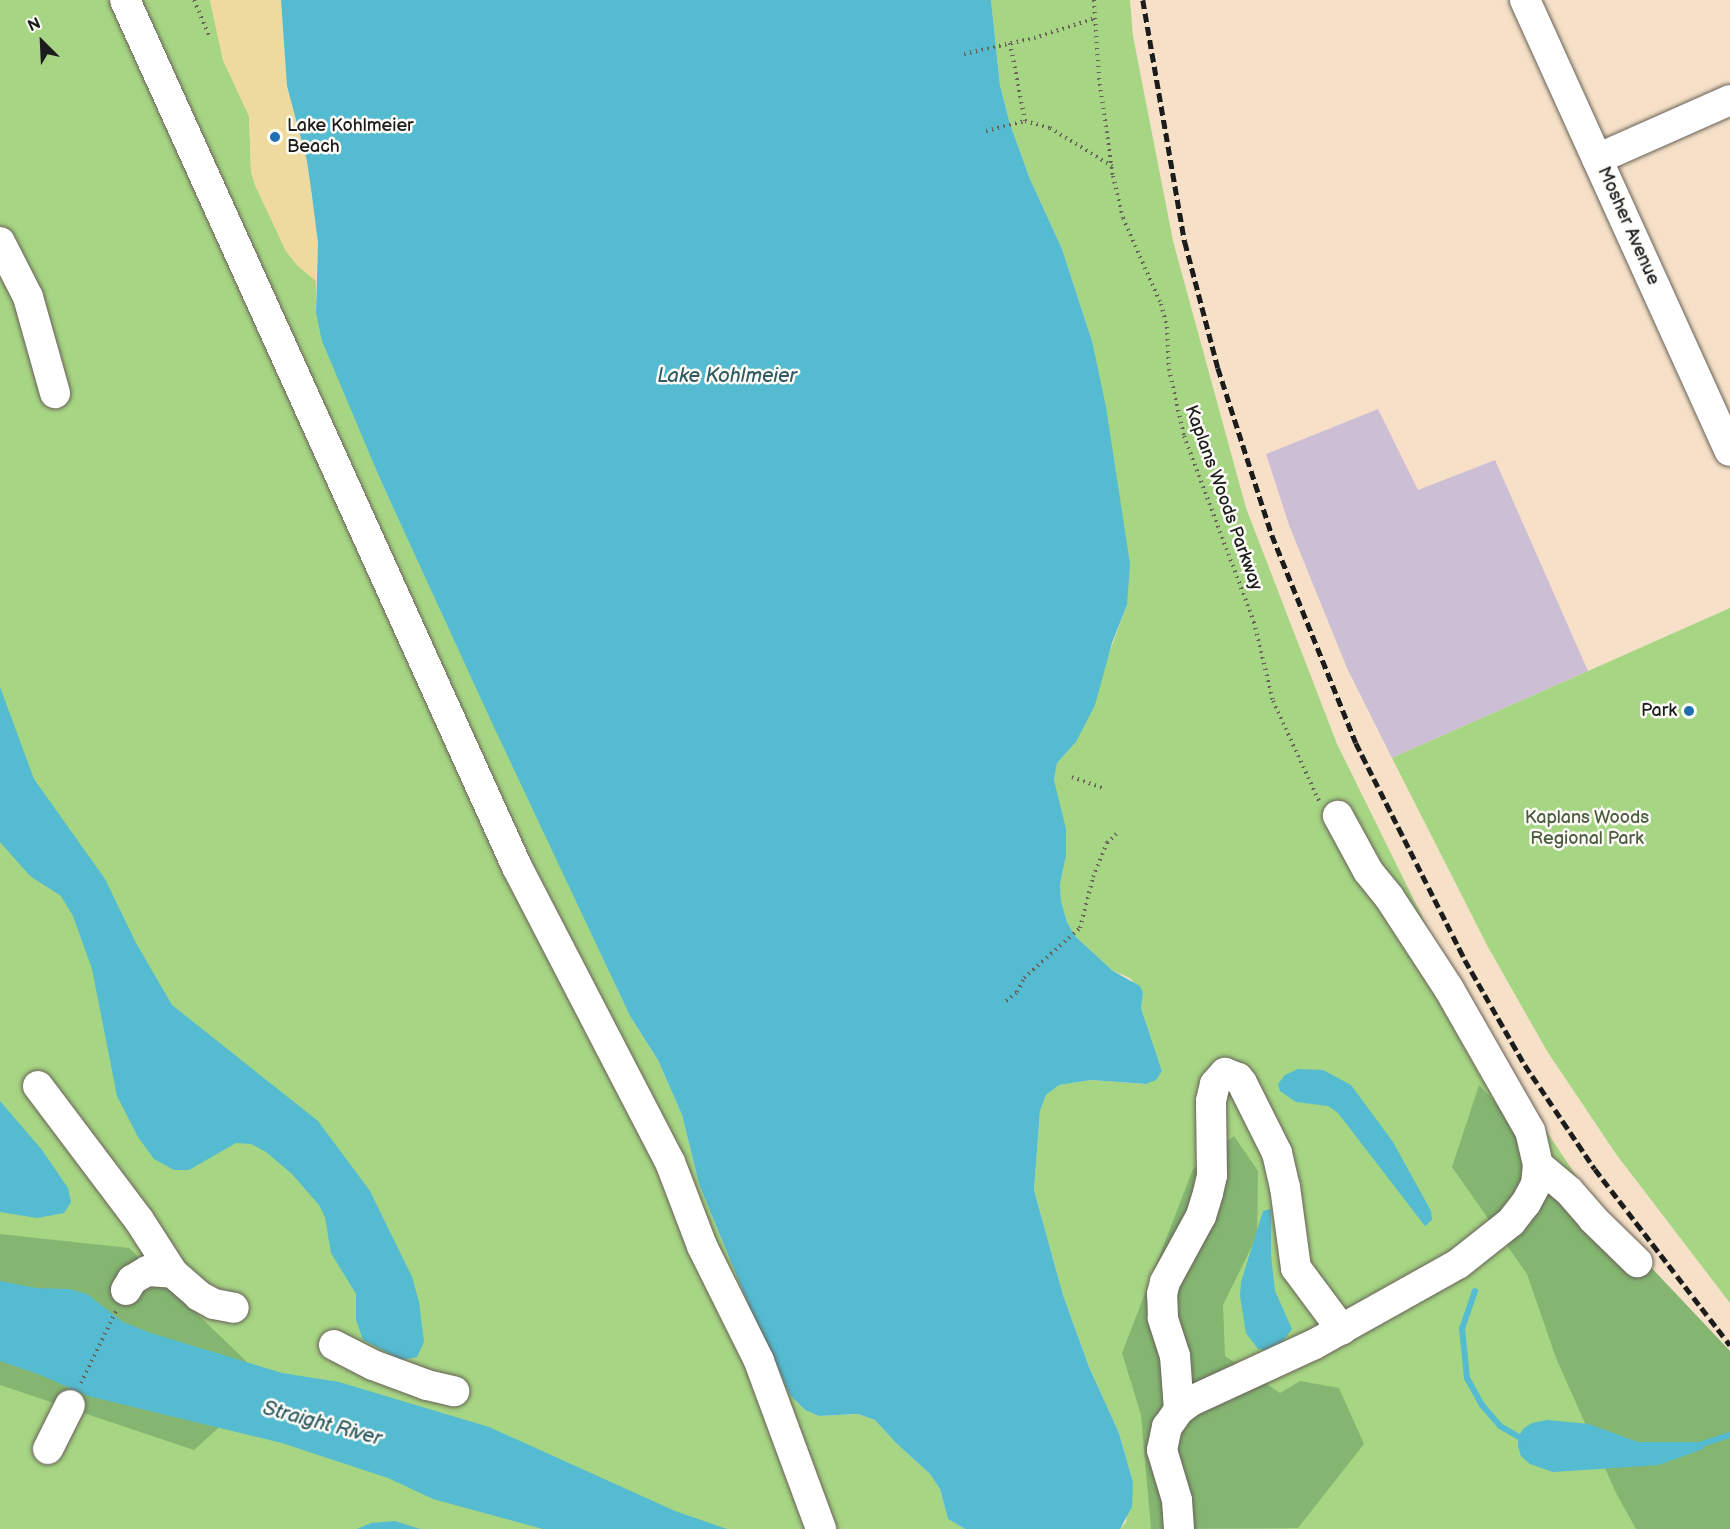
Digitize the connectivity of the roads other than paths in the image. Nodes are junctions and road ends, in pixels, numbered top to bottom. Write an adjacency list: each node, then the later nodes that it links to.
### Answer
1 (125, 0): 21 (street)
2 (1525, 0): 4 (street, Mosher Avenue)
3 (1730, 100): 4 (street)
4 (1597, 159): 7 (street, Mosher Avenue)
5 (0, 242): 6 (street)
6 (54, 393)
7 (1730, 452)
8 (1331, 814): 10 (street)
9 (38, 1086): 12 (street)
10 (1538, 1165): 11 (street); 15 (street)
11 (1637, 1262)
12 (173, 1273): 13 (street); 14 (street)
13 (126, 1290)
14 (234, 1308)
15 (1342, 1330): 19 (street); 19 (street)
16 (334, 1345): 17 (street)
17 (441, 1388)
18 (70, 1405): 20 (street)
19 (1179, 1410): 22 (street)
20 (48, 1449)
21 (827, 1525)
22 (1179, 1529)

